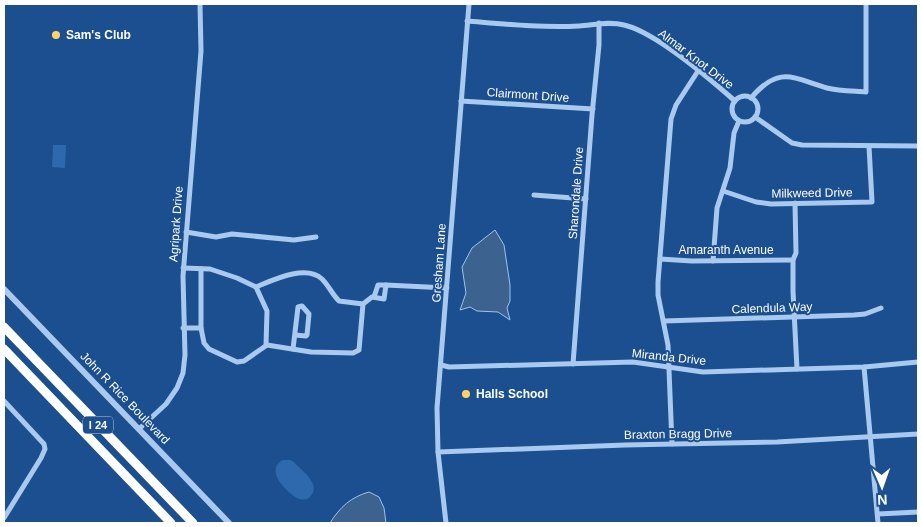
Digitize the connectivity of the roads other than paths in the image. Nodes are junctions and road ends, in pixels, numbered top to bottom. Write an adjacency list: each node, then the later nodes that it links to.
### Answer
1 (200, 4): 19 (street, Agripark Drive)
2 (469, 4): 4 (street, Gresham Lane)
3 (866, 4): 7 (street)
4 (468, 21): 5 (street, Almar Knot Drive); 8 (street, Gresham Lane)
5 (599, 23): 6 (street, Almar Knot Drive); 10 (street, Sharondale Drive)
6 (698, 71): 9 (street, Almar Knot Drive); 21 (street)
7 (751, 98): 9 (street, Almar Knot Drive); 11 (street)
8 (461, 101): 10 (street, Clairmont Drive); 28 (street, Gresham Lane)
9 (735, 101): 12 (street, Almar Knot Drive)
10 (593, 109): 17 (street, Sharondale Drive)
11 (755, 117): 12 (street); 13 (street)
12 (739, 121): 15 (street)
13 (869, 146): 14 (street); 18 (street, Milkweed Drive)
14 (918, 146)
15 (723, 191): 18 (street, Milkweed Drive); 23 (street)
16 (534, 195): 17 (street)
17 (586, 199): 43 (street, Sharondale Drive)
18 (795, 204): 22 (street)
19 (186, 232): 20 (street); 24 (street, Agripark Drive)
20 (316, 237)
21 (660, 259): 23 (street, Amaranth Avenue); 34 (street)
22 (794, 260): 23 (street, Amaranth Avenue); 33 (street)
23 (713, 261)
24 (183, 268): 25 (street); 36 (street, Agripark Drive)
25 (200, 269): 27 (street); 37 (street)
26 (386, 285): 28 (street); 30 (street); 30 (street)
27 (256, 288): 31 (street); 39 (street)
28 (447, 288): 44 (street, Gresham Lane)
29 (4, 290): 49 (street, John R Rice Boulevard)
30 (374, 297): 31 (street)
31 (363, 304): 41 (street)
32 (881, 308): 33 (street, Calendula Way)
33 (794, 317): 34 (street, Calendula Way); 47 (street)
34 (664, 321): 45 (street)
35 (4, 327): 58 (highway, I 24)
36 (184, 328): 37 (street); 49 (street, Agripark Drive)
37 (201, 328): 39 (street)
38 (295, 335): 38 (street); 41 (street)
39 (266, 345): 41 (street)
40 (4, 349): 57 (highway, I 24)
41 (293, 349)
42 (918, 362): 46 (street, Miranda Drive)
43 (573, 364): 44 (street, Miranda Drive); 45 (street, Miranda Drive)
44 (441, 365): 53 (street, Gresham Lane)
45 (669, 367): 47 (street, Miranda Drive); 52 (street)
46 (864, 367): 47 (street, Miranda Drive); 51 (street)
47 (797, 369)
48 (4, 401): 56 (street)
49 (139, 429): 59 (street, John R Rice Boulevard)
50 (918, 434): 51 (street, Braxton Bragg Drive)
51 (871, 437): 52 (street, Braxton Bragg Drive); 55 (street)
52 (672, 444): 53 (street, Braxton Bragg Drive)
53 (438, 452): 60 (street, Gresham Lane)
54 (918, 512): 55 (street)
55 (878, 514): 61 (street)
56 (4, 518)
57 (171, 523)
58 (193, 523)
59 (229, 523)
60 (446, 523)
61 (878, 523)

